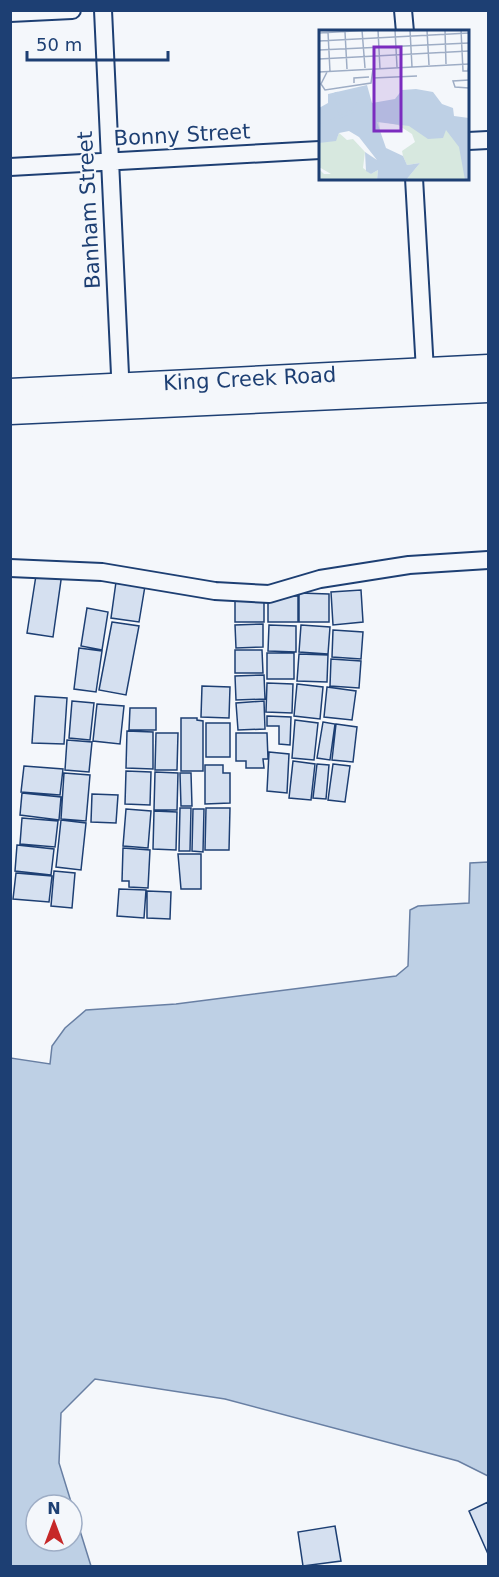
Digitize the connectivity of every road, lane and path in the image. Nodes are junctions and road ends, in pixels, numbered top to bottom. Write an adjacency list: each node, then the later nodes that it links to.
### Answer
1 (72, 10): 4 (street)
2 (103, 10): 9 (street, Banham Street)
3 (404, 10): 5 (street)
4 (10, 13)
5 (405, 30)
6 (489, 140): 7 (street)
7 (469, 141)
8 (319, 150): 9 (street, Bonny Street)
9 (108, 162): 10 (street, Bonny Street); 16 (street, Banham Street)
10 (10, 167)
11 (414, 180): 13 (street)
12 (489, 367): 13 (street, King Creek Road)
13 (425, 371): 16 (street, King Creek Road)
14 (489, 390): 16 (street, King Creek Road)
15 (10, 391): 16 (street, King Creek Road)
16 (121, 396): 17 (street, King Creek Road)
17 (10, 412)
18 (489, 560): 19 (street)
19 (10, 568)

